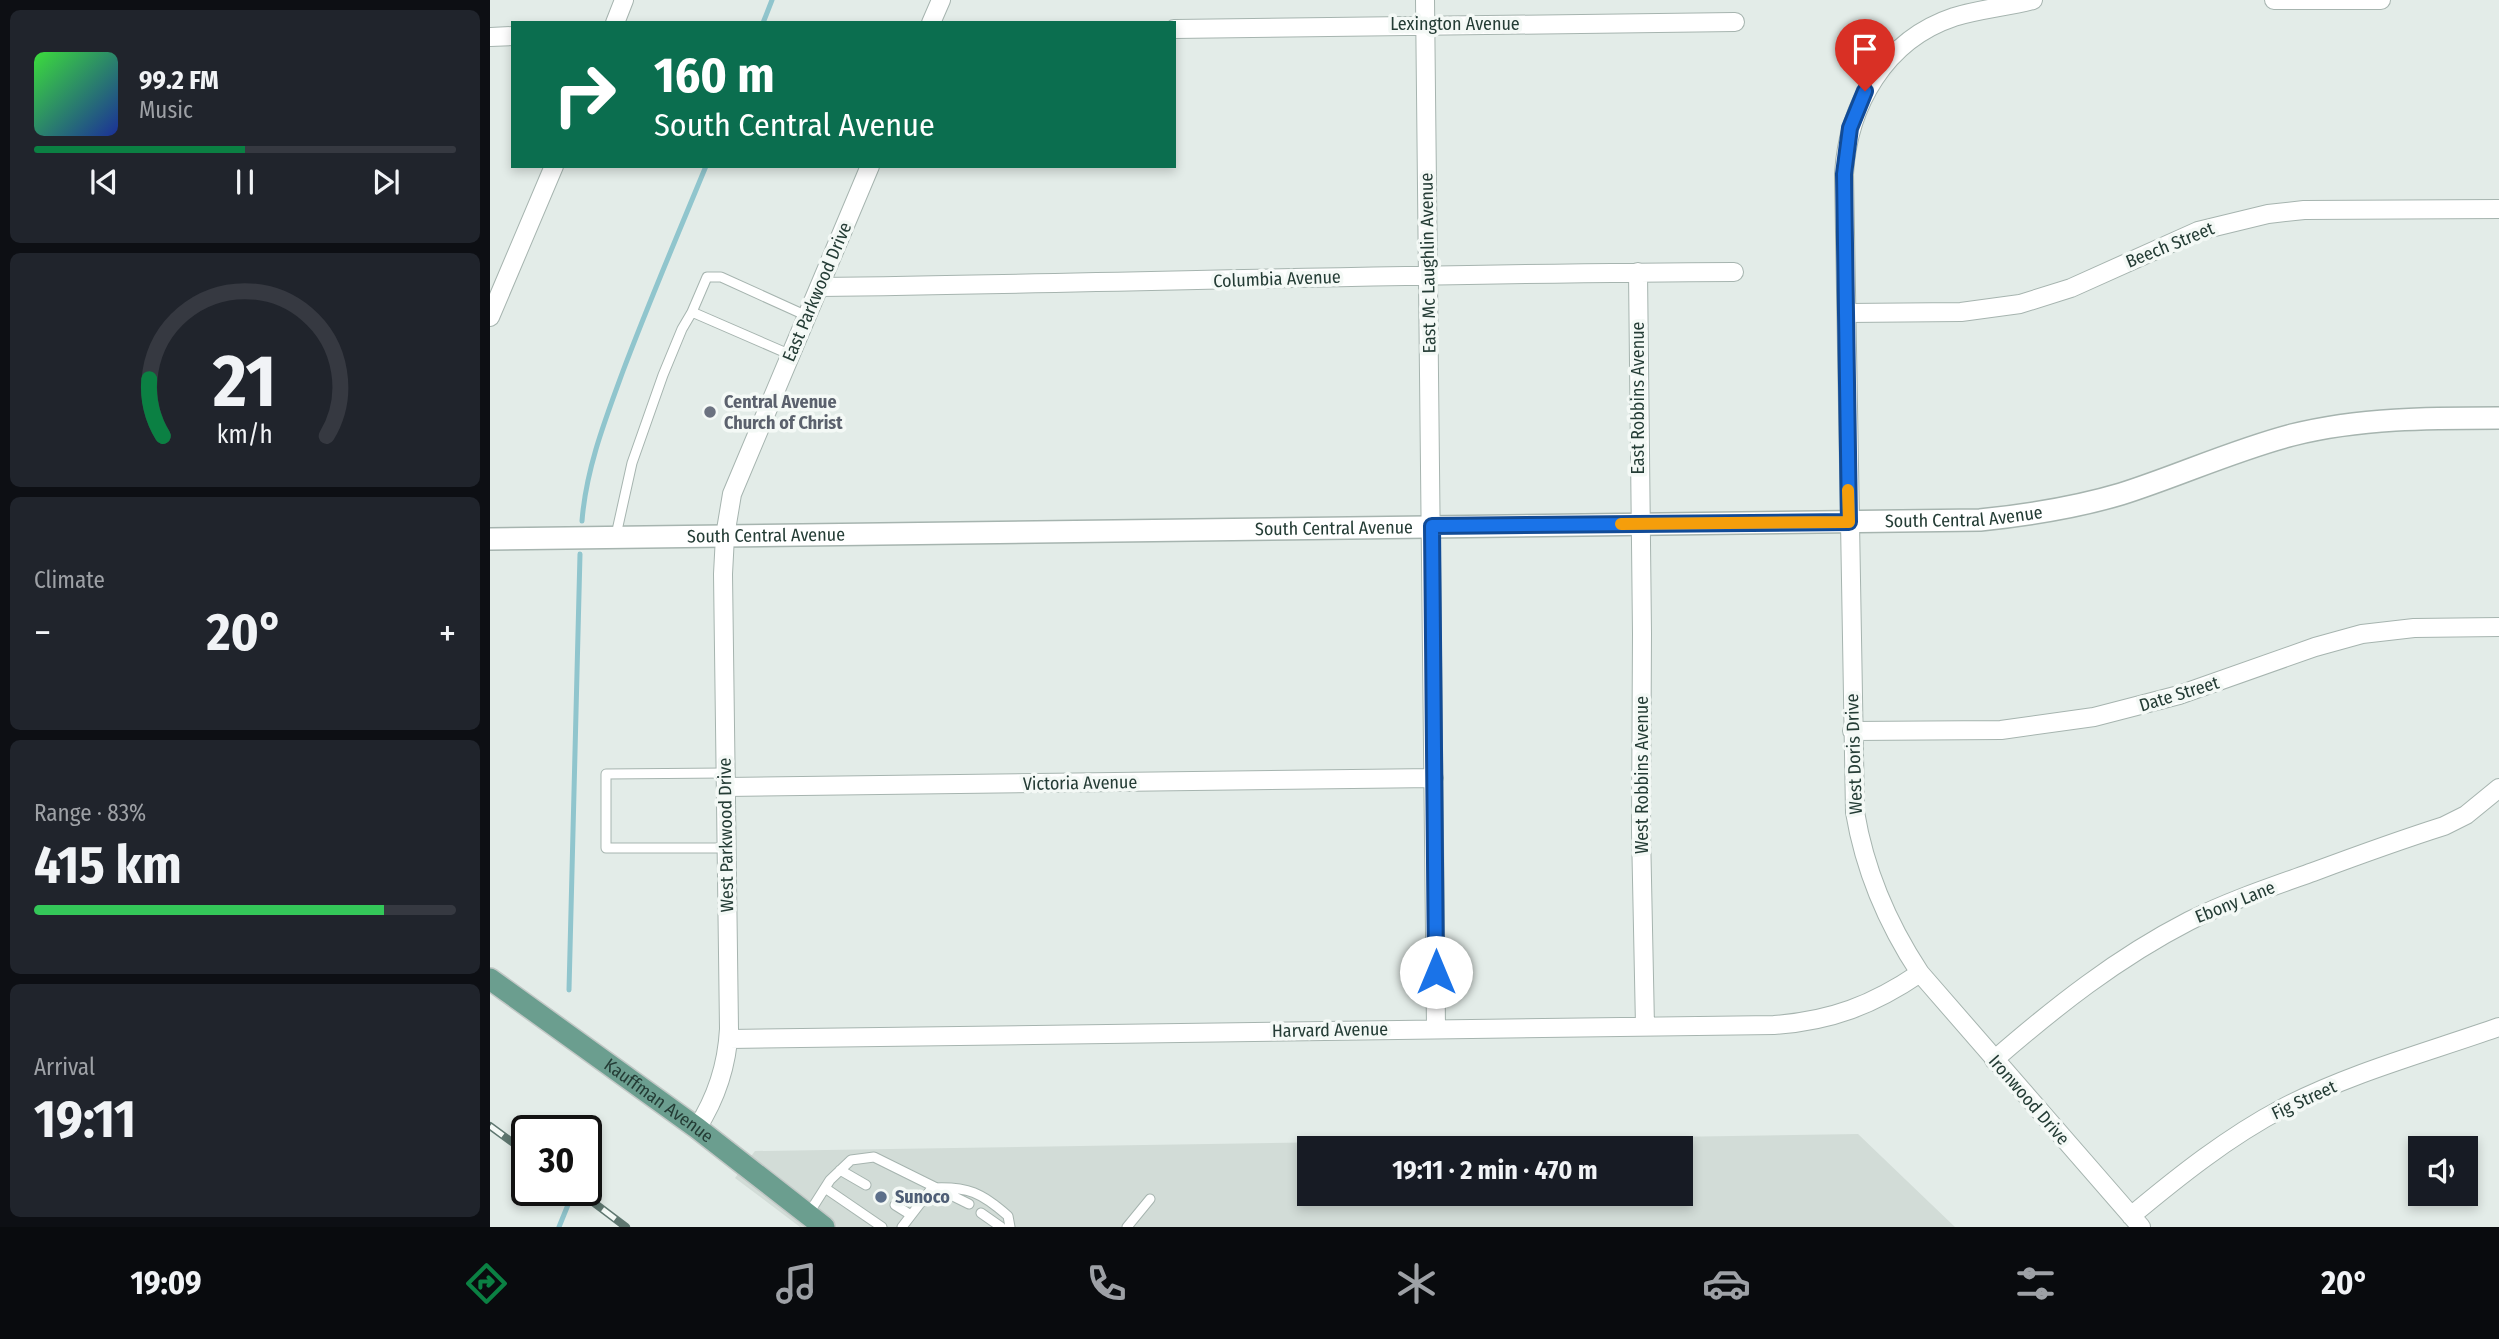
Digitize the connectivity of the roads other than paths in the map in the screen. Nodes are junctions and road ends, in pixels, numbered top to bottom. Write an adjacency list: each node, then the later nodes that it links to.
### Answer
1 (624, 0): 7 (street)
2 (941, 0): 8 (street)
3 (1425, 0): 10 (street, East Mc Laughlin Avenue)
4 (2033, 0): 23 (street, West Doris Drive)
5 (2273, 0): 6 (street)
6 (2381, 0)
7 (616, 21)
8 (932, 21)
9 (1735, 22): 10 (street, Lexington Avenue)
10 (1426, 25): 11 (street, Lexington Avenue); 19 (street, East Mc Laughlin Avenue)
11 (1176, 29)
12 (490, 37): 13 (street)
13 (511, 37)
14 (553, 168): 21 (street)
15 (869, 168): 20 (street, East Parkwood Drive)
16 (2499, 209): 23 (street, Beech Street)
17 (1638, 272): 18 (street, Columbia Avenue); 19 (street, Columbia Avenue); 29 (street, East Robbins Avenue)
18 (1734, 272)
19 (1429, 275): 20 (street, Columbia Avenue); 30 (street, East Mc Laughlin Avenue)
20 (820, 287): 24 (street, East Parkwood Drive)
21 (495, 292): 25 (street)
22 (692, 312): 24 (lane); 26 (lane); 32 (lane)
23 (1846, 313): 28 (street, West Doris Drive)
24 (807, 316): 26 (street, East Parkwood Drive)
25 (490, 317)
26 (791, 355): 31 (street, East Parkwood Drive)
27 (2499, 418): 28 (street, South Central Avenue)
28 (1849, 522): 29 (street, South Central Avenue); 35 (street, West Doris Drive)
29 (1639, 524): 30 (street, South Central Avenue); 42 (street, West Robbins Avenue)
30 (1432, 526): 31 (street, South Central Avenue); 36 (street, East Mc Laughlin Avenue)
31 (725, 536): 32 (street, South Central Avenue); 37 (street, West Parkwood Drive)
32 (616, 537): 33 (street, South Central Avenue)
33 (490, 539)
34 (2499, 627): 35 (street, Date Street)
35 (1852, 731): 40 (street, West Doris Drive)
36 (1434, 778): 37 (street, Victoria Avenue); 44 (street, East Mc Laughlin Avenue)
37 (725, 780): 39 (street, West Parkwood Drive); 39 (lane)
38 (2499, 788): 46 (street, Ebony Lane)
39 (727, 848): 45 (street, West Parkwood Drive)
40 (1920, 973): 42 (street, Harvard Avenue); 46 (street, Ironwood Drive)
41 (490, 979): 47 (main road, Kauffman Avenue)
42 (1645, 1026): 44 (street, Harvard Avenue)
43 (2499, 1027): 58 (street, Fig Street)
44 (1436, 1028): 45 (street, Harvard Avenue)
45 (729, 1039): 47 (street, West Parkwood Drive)
46 (1994, 1060): 58 (street, Ironwood Drive)
47 (697, 1128): 57 (main road, Kauffman Avenue)
48 (840, 1170): 49 (lane); 50 (lane); 51 (lane)
49 (866, 1185)
50 (825, 1188): 57 (lane); 59 (lane)
51 (932, 1188): 53 (lane); 56 (lane); 62 (lane)
52 (1150, 1199): 63 (lane)
53 (969, 1204)
54 (895, 1205): 56 (lane)
55 (981, 1213): 61 (lane)
56 (911, 1215): 60 (lane)
57 (816, 1221)
58 (2136, 1222)
59 (883, 1227)
60 (902, 1227)
61 (1002, 1227)
62 (1010, 1227)
63 (1127, 1227)

